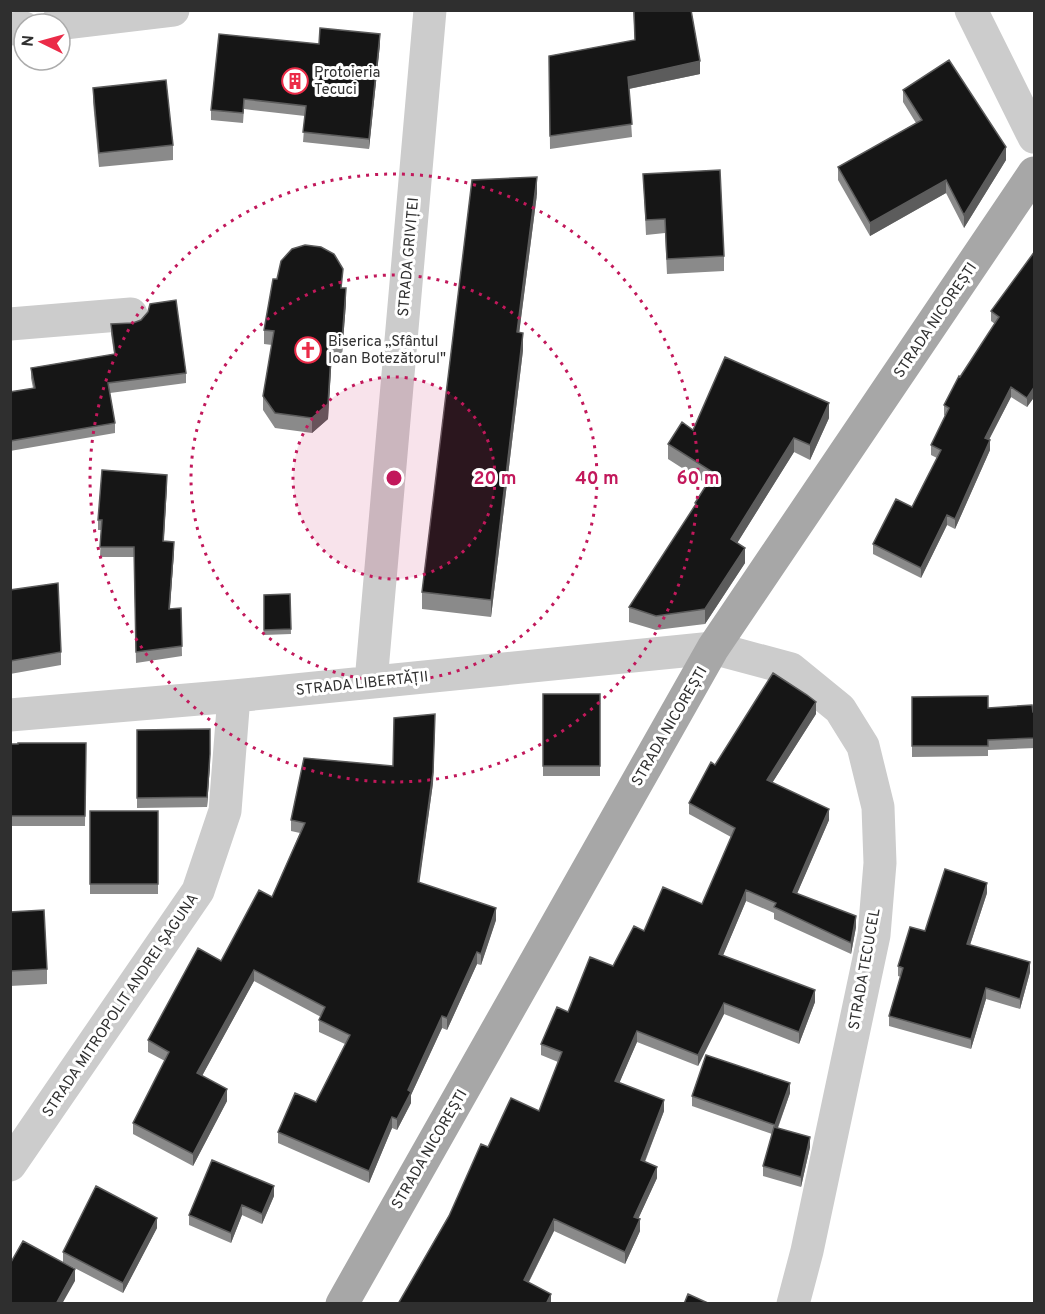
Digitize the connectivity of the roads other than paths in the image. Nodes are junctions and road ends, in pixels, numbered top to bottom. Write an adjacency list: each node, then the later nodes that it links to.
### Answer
1 (172, 10): 4 (street)
2 (430, 10): 10 (street, STRADA GRIVIȚEI)
3 (971, 10): 5 (street)
4 (72, 22)
5 (1035, 137)
6 (1035, 173): 9 (main road, STRADA NICOREȘTI)
7 (131, 314): 8 (street)
8 (10, 324)
9 (713, 648): 10 (street, STRADA LIBERTĂȚII); 14 (main road, STRADA NICOREȘTI); 15 (street, STRADA TECUCEL)
10 (371, 682): 11 (street, STRADA LIBERTĂȚII)
11 (234, 696): 12 (street, STRADA LIBERTĂȚII); 13 (street, STRADA MITROPOLIT ANDREI ȘAGUNA)
12 (10, 715)
13 (10, 1165)
14 (342, 1304)
15 (793, 1304)

